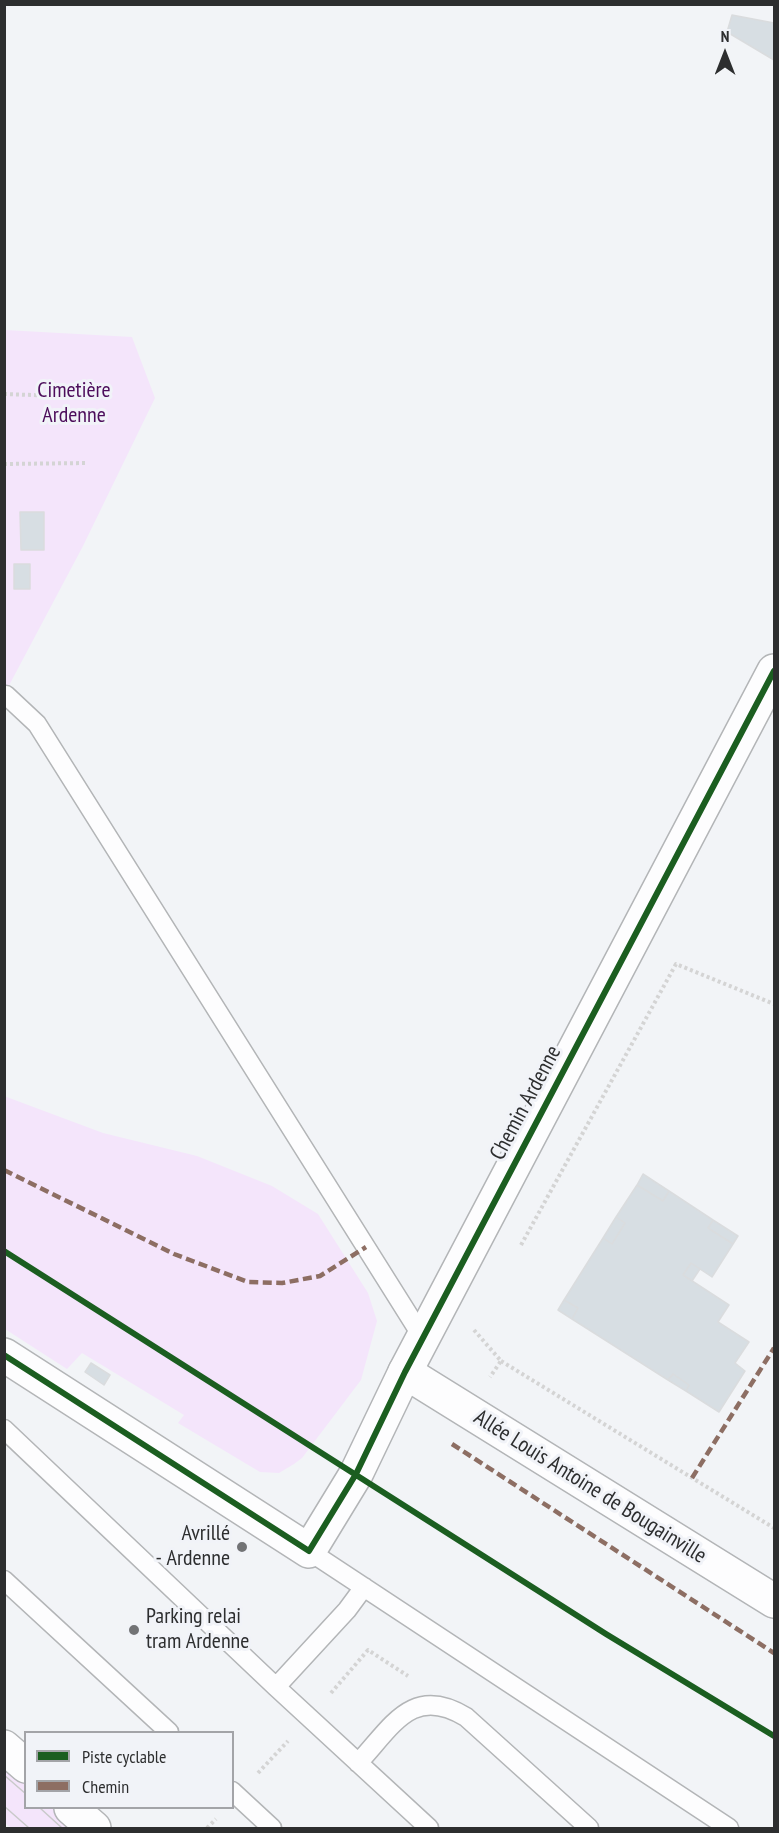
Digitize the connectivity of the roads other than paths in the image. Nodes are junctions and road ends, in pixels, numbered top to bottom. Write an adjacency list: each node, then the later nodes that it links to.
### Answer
1 (774, 671): 3 (street, Chemin Ardenne)
2 (6, 695): 3 (lane)
3 (423, 1338): 5 (street, Chemin Ardenne)
4 (4, 1355): 7 (street)
5 (405, 1372): 7 (street, Chemin Ardenne); 10 (street, Allée Louis Antoine de Bougainville)
6 (4, 1429): 11 (lane)
7 (309, 1551): 9 (lane)
8 (4, 1580): 12 (lane)
9 (364, 1587): 11 (lane); 22 (lane)
10 (774, 1601)
11 (276, 1687): 14 (lane)
12 (168, 1731)
13 (4, 1747): 15 (street)
14 (358, 1763): 20 (lane); 21 (lane)
15 (24, 1764)
16 (234, 1793): 19 (lane)
17 (72, 1809): 18 (street)
18 (94, 1828)
19 (272, 1828)
20 (429, 1828)
21 (589, 1828)
22 (729, 1828)

